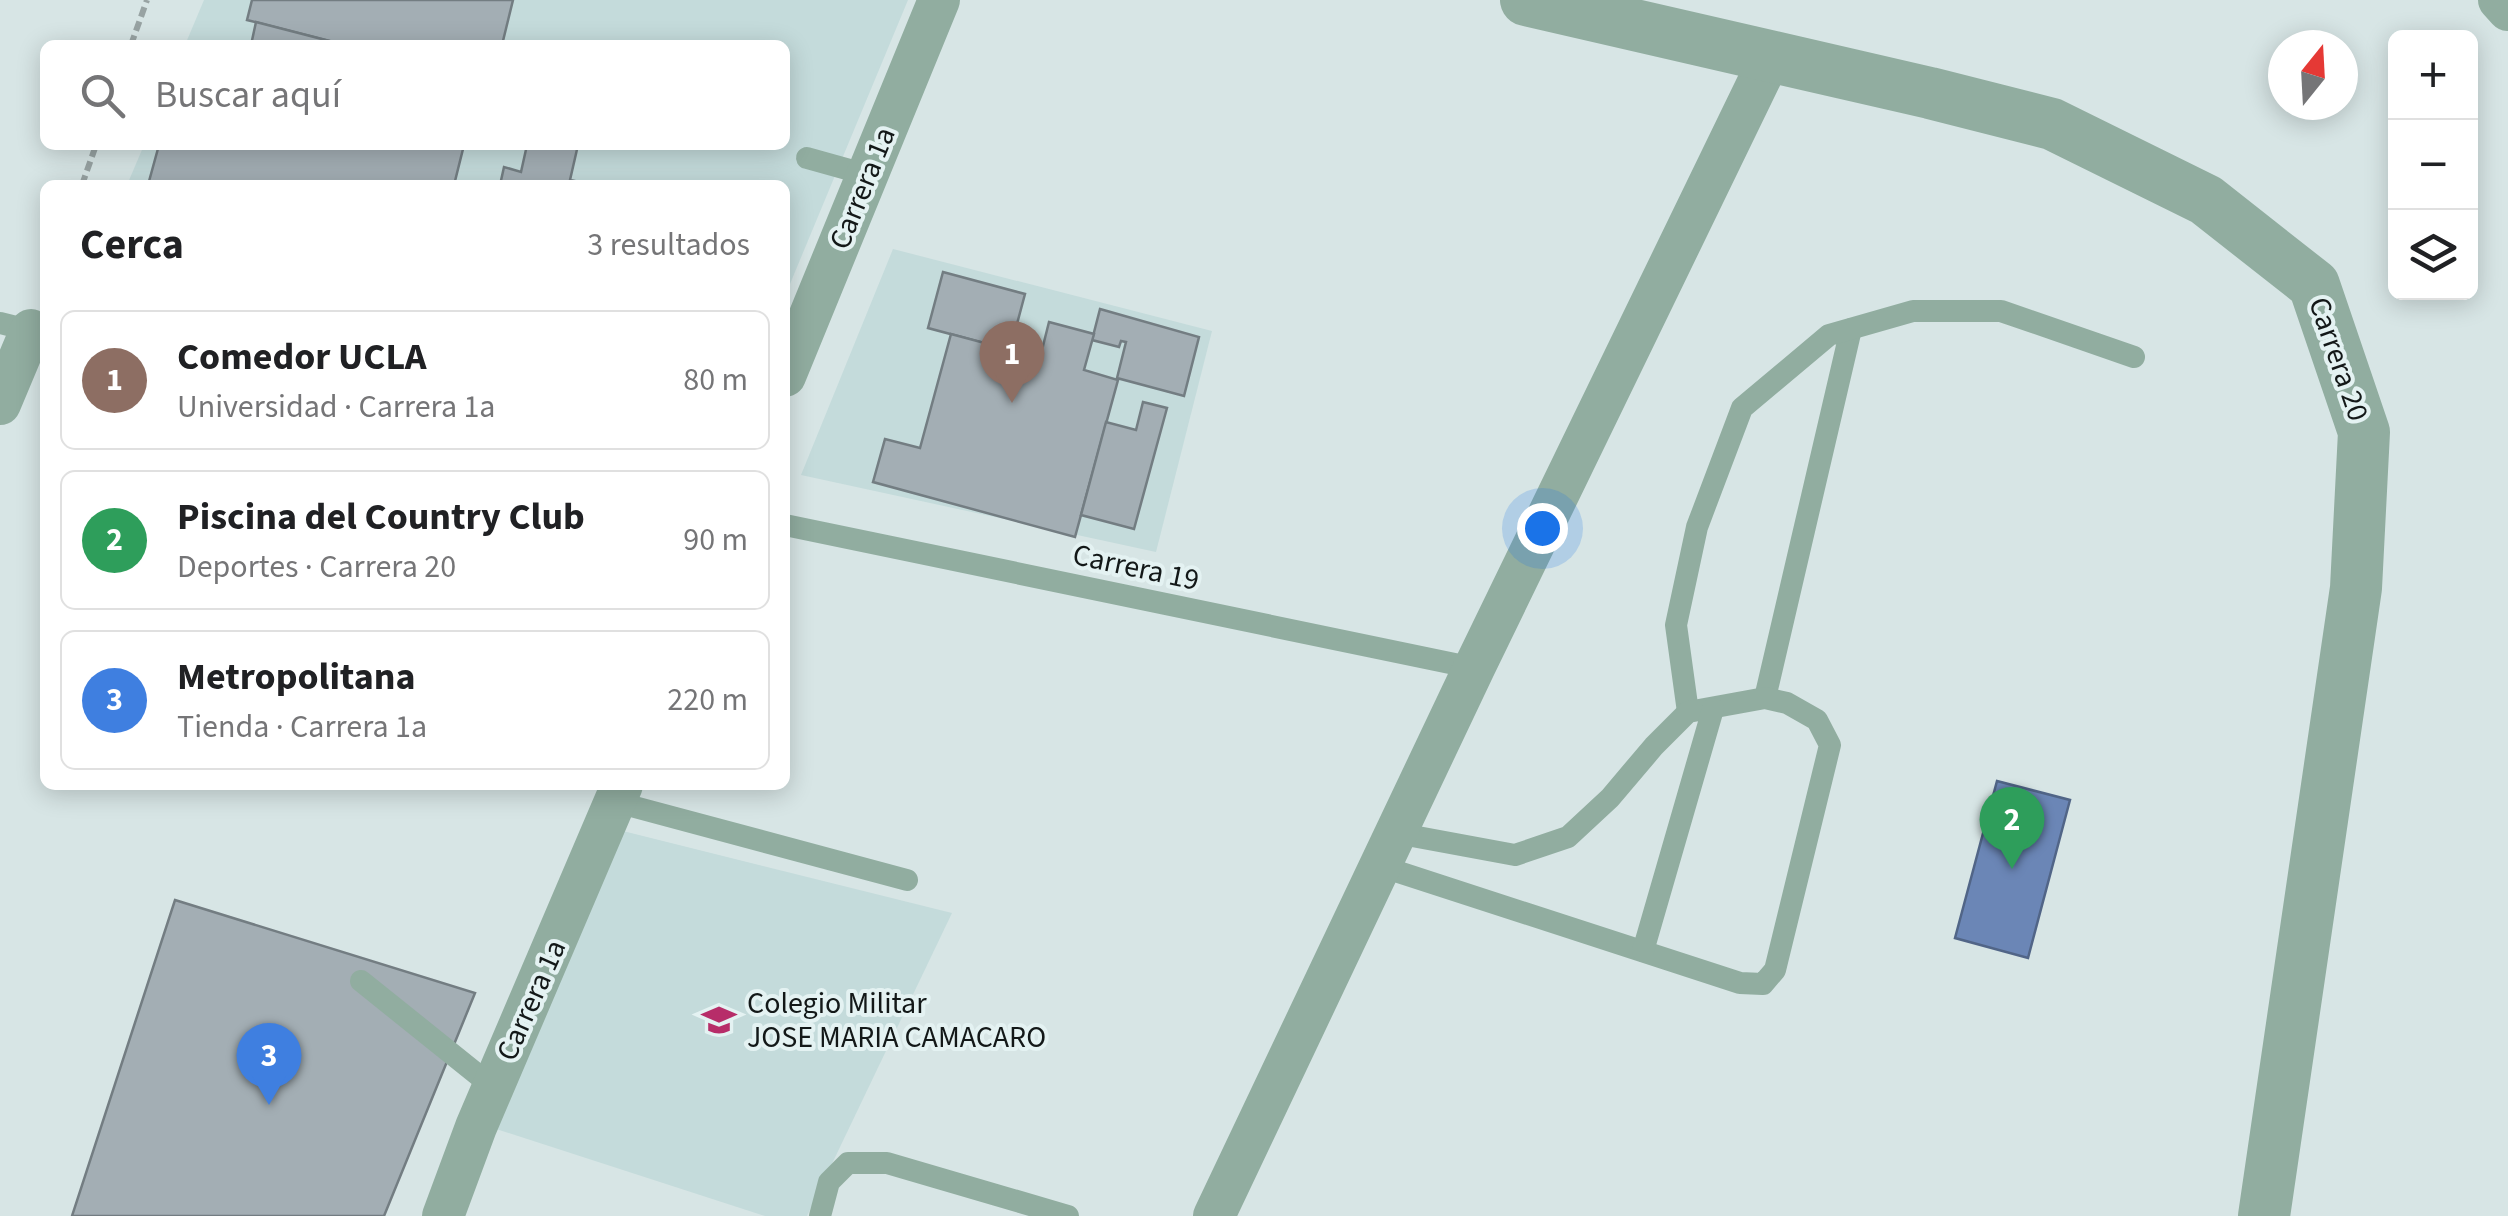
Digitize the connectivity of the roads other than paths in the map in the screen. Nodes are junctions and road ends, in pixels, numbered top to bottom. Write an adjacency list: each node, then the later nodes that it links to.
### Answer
1 (940, 0): 7 (street, Carrera 1a)
2 (1526, 0): 5 (street, Carrera 20)
3 (2499, 0): 4 (street)
4 (2508, 10)
5 (1770, 56): 14 (street); 28 (street, Carrera 20)
6 (807, 158): 7 (lane)
7 (868, 174): 11 (street, Carrera 1a)
8 (25, 329): 12 (street)
9 (1851, 329): 10 (lane); 15 (lane); 17 (lane)
10 (2134, 357)
11 (790, 364)
12 (0, 404)
13 (790, 526): 14 (lane, Carrera 19)
14 (1474, 668): 19 (street)
15 (1765, 698): 16 (lane); 21 (lane)
16 (1712, 709): 17 (lane); 21 (lane)
17 (1688, 712): 19 (lane)
18 (619, 793): 20 (lane); 23 (street, Carrera 1a)
19 (1388, 850): 21 (lane); 27 (street)
20 (907, 880)
21 (1643, 951)
22 (361, 981): 23 (lane)
23 (493, 1087): 24 (street, Carrera 1a)
24 (442, 1216)
25 (820, 1216): 26 (lane)
26 (1068, 1216)
27 (1214, 1216)
28 (2264, 1216)

